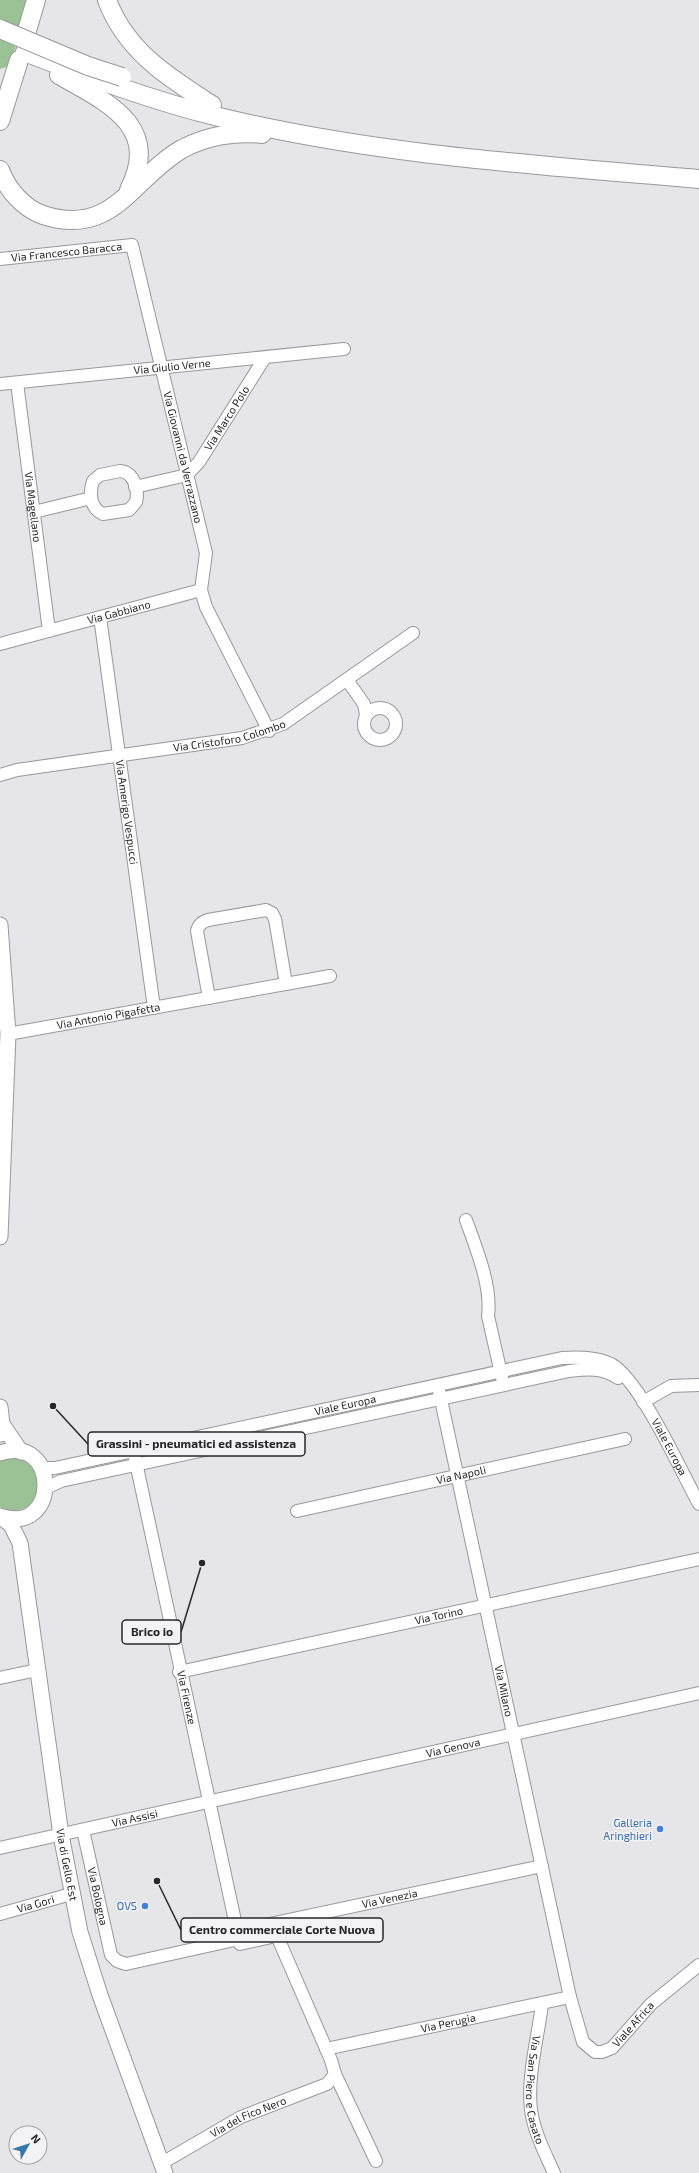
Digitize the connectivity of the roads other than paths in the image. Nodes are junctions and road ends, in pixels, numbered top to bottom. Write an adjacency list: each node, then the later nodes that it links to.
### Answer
1 (36, 0): 4 (highway)
2 (107, 0): 8 (highway)
3 (0, 29): 7 (highway, bridge)
4 (26, 34)
5 (0, 40): 6 (highway)
6 (22, 56): 7 (highway); 9 (highway); 14 (highway)
7 (120, 82): 8 (highway); 10 (highway)
8 (212, 105): 11 (highway)
9 (0, 121)
10 (307, 135): 13 (highway); 14 (highway)
11 (699, 169)
12 (0, 170): 14 (highway)
13 (699, 179)
14 (125, 197)
15 (132, 245): 16 (street, Via Francesco Baracca); 19 (street, Via Giovanni da Verrazzano)
16 (0, 259)
17 (344, 349): 18 (street, Via Giulio Verne)
18 (264, 358): 19 (street, Via Giulio Verne); 22 (street, Via Marco Polo)
19 (162, 369): 20 (street, Via Giulio Verne); 22 (street, Via Giovanni da Verrazzano)
20 (17, 383): 21 (street, Via Giulio Verne); 25 (street, Via Magellano)
21 (0, 384)
22 (187, 475): 23 (street); 26 (street, Via Giovanni da Verrazzano)
23 (136, 487): 24 (street); 24 (street)
24 (91, 498): 25 (street)
25 (34, 512): 28 (street, Via Magellano)
26 (201, 590): 27 (street, Via Gabbiano); 33 (street)
27 (100, 617): 28 (street, Via Gabbiano); 34 (street, Via Amerigo Vespucci)
28 (49, 631): 30 (street, Via Gabbiano)
29 (413, 633): 31 (street, Via Cristoforo Colombo)
30 (0, 644)
31 (347, 680): 32 (street); 33 (street, Via Cristoforo Colombo)
32 (368, 709)
33 (269, 731): 34 (street, Via Cristoforo Colombo)
34 (119, 755): 36 (street, Via Cristoforo Colombo); 42 (street, Via Amerigo Vespucci)
35 (0, 768): 36 (street, Via Cristoforo Colombo)
36 (17, 770): 37 (street, Via Cristoforo Colombo)
37 (0, 775)
38 (0, 925): 43 (main road)
39 (330, 976): 40 (street, Via Antonio Pigafetta)
40 (286, 984): 41 (street, Via Antonio Pigafetta); 41 (street)
41 (209, 998): 42 (street, Via Antonio Pigafetta)
42 (154, 1008): 43 (street, Via Antonio Pigafetta)
43 (8, 1034): 45 (main road)
44 (466, 1220): 46 (street)
45 (0, 1237)
46 (500, 1371): 47 (street); 49 (street, Viale Europa); 50 (street, Viale Europa)
47 (504, 1385): 50 (street, Viale Europa); 51 (street, Viale Europa)
48 (699, 1385): 50 (street)
49 (438, 1386): 51 (street, Via Milano); 55 (street, Viale Europa)
50 (641, 1397): 61 (street, Viale Europa)
51 (441, 1399): 57 (street, Viale Europa); 59 (street, Via Milano)
52 (0, 1407): 54 (main road)
53 (625, 1439): 59 (street, Via Napoli)
54 (9, 1444): 56 (main road); 58 (main road)
55 (133, 1451): 57 (street, Via Firenze); 58 (street, Viale Europa)
56 (0, 1453)
57 (136, 1465): 60 (street, Viale Europa); 69 (street, Via Firenze)
58 (42, 1468): 60 (main road)
59 (457, 1476): 63 (street, Via Napoli); 67 (street, Via Milano)
60 (46, 1488): 62 (main road, Via di Gello Est)
61 (699, 1504)
62 (32, 1512): 64 (main road); 65 (main road, Via di Gello Est)
63 (297, 1512)
64 (1, 1516): 65 (main road, Via di Gello Est)
65 (20, 1543): 68 (main road, Via di Gello Est)
66 (699, 1559): 67 (street, Via Torino)
67 (484, 1606): 69 (street, Via Torino); 72 (street, Via Milano)
68 (37, 1670): 70 (street); 75 (main road, Via di Gello Est)
69 (179, 1672): 73 (street, Via Firenze)
70 (0, 1678)
71 (699, 1693): 72 (street, Via Genova)
72 (513, 1735): 73 (street, Via Genova); 77 (street, Via Milano)
73 (208, 1802): 74 (street, Via Assisi); 82 (street, Via Firenze)
74 (83, 1830): 75 (street, Via Assisi); 83 (street, Via Bologna)
75 (61, 1835): 76 (street, Via Assisi); 78 (main road, Via di Gello Est)
76 (0, 1848)
77 (542, 1866): 80 (street, Via Venezia); 85 (street, Via Milano)
78 (71, 1894): 79 (street, Via Gori); 90 (main road, Via di Gello Est)
79 (0, 1914)
80 (272, 1924): 81 (street); 82 (street, Via Venezia)
81 (276, 1936): 82 (street, Via Venezia); 87 (street)
82 (238, 1938): 83 (street, Via Venezia)
83 (117, 1961)
84 (699, 1965): 85 (street, Viale Africa)
85 (570, 1996): 86 (street, Via Perugia)
86 (542, 2004): 87 (street, Via Perugia); 91 (street, Via San Piero e Casato)
87 (326, 2049): 88 (street)
88 (335, 2074): 89 (street); 90 (street, Via del Fico Nero)
89 (376, 2161)
90 (164, 2168)
91 (554, 2173)

